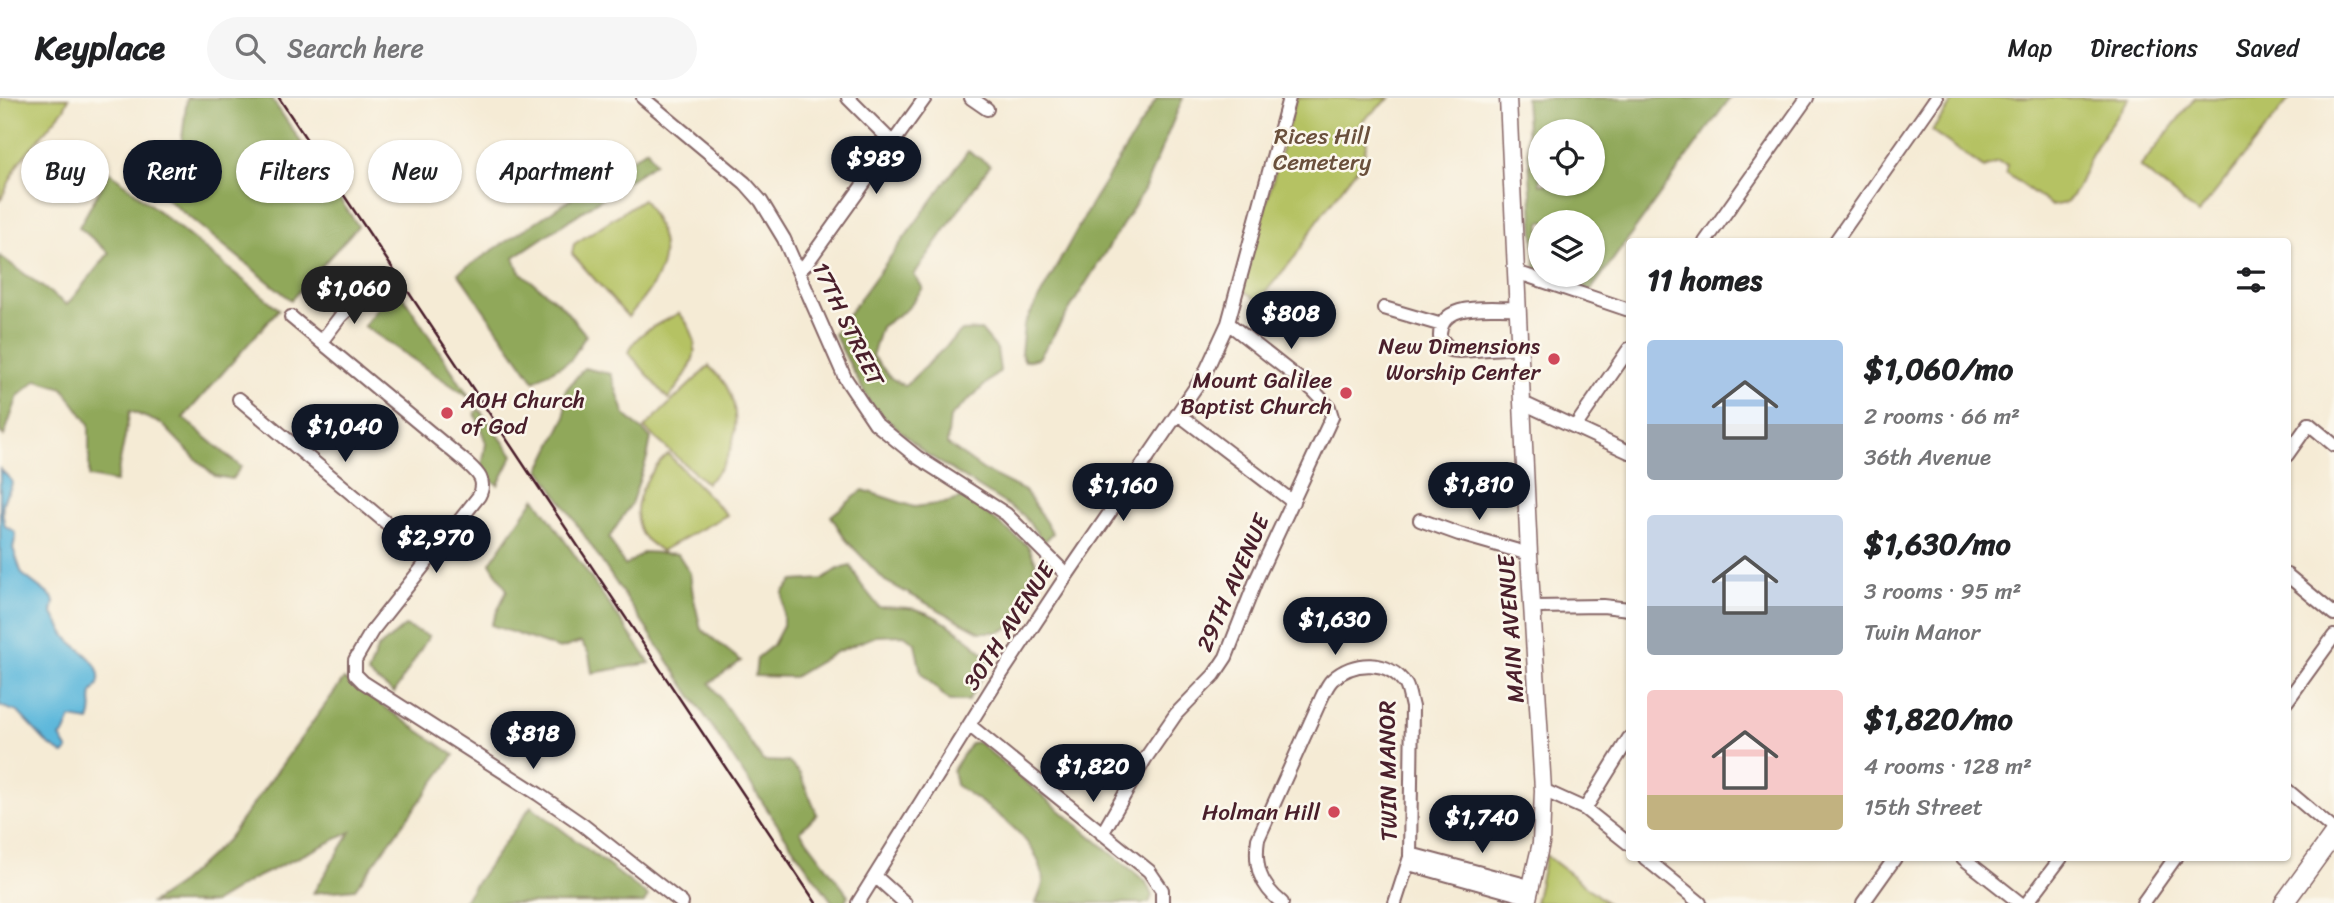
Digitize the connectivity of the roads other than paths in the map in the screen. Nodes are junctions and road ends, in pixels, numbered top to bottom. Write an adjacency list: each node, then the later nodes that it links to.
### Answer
1 (643, 98): 13 (street, 17TH STREET)
2 (848, 98): 10 (street)
3 (925, 98): 10 (street)
4 (971, 98): 9 (street)
5 (1289, 98): 20 (street, 30TH AVENUE)
6 (1508, 98): 14 (main road, MAIN AVENUE)
7 (1807, 98): 11 (street)
8 (1936, 98): 12 (street)
9 (987, 109)
10 (893, 143): 13 (street)
11 (1708, 238)
12 (1838, 238)
13 (799, 271): 36 (street, 17TH STREET)
14 (1516, 272): 17 (main road, MAIN AVENUE); 18 (street)
15 (369, 289): 22 (street)
16 (1384, 308): 21 (street)
17 (1518, 308): 21 (street); 23 (main road, MAIN AVENUE)
18 (1626, 309)
19 (291, 317): 22 (street)
20 (1228, 323): 27 (street, 30TH AVENUE); 32 (street, 29TH AVENUE)
21 (1442, 325): 23 (street)
22 (321, 342): 35 (street)
23 (1520, 347): 26 (main road, MAIN AVENUE)
24 (1626, 353): 28 (street)
25 (239, 399): 35 (street)
26 (1523, 403): 28 (street); 34 (main road, MAIN AVENUE)
27 (1178, 414): 32 (street); 36 (street, 30TH AVENUE)
28 (1575, 427): 31 (street)
29 (2334, 445): 30 (street)
30 (2291, 449)
31 (1626, 451)
32 (1293, 502): 49 (street, 29TH AVENUE)
33 (1420, 520): 34 (street)
34 (1529, 554): 38 (main road, MAIN AVENUE)
35 (428, 558): 60 (street)
36 (1067, 575): 43 (street, 30TH AVENUE)
37 (2291, 578): 40 (street)
38 (1534, 607): 39 (street); 45 (main road, MAIN AVENUE)
39 (1626, 609)
40 (2334, 614)
41 (2334, 636): 42 (street)
42 (2291, 695)
43 (969, 725): 49 (street); 57 (street, 30TH AVENUE)
44 (1626, 743): 47 (street)
45 (1543, 790): 47 (street); 59 (main road, MAIN AVENUE)
46 (2291, 794): 48 (street)
47 (1585, 809): 50 (street)
48 (2334, 832): 71 (highway)
49 (1102, 834): 63 (street)
50 (1626, 842)
51 (1410, 859): 59 (street, TWIN MANOR); 64 (street, TWIN MANOR); 65 (street, TWIN MANOR)
52 (1648, 861): 58 (street)
53 (1893, 861): 67 (street)
54 (1967, 861): 68 (street)
55 (2058, 861): 69 (street)
56 (2173, 861): 70 (street)
57 (875, 876): 61 (street, 30TH AVENUE); 62 (street)
58 (1686, 897): 66 (street)
59 (1528, 899)
60 (673, 900)
61 (858, 903)
62 (905, 903)
63 (1162, 903)
64 (1282, 903)
65 (1395, 903)
66 (1700, 903)
67 (1863, 903)
68 (2020, 903)
69 (2027, 903)
70 (2143, 903)
71 (2284, 903)

